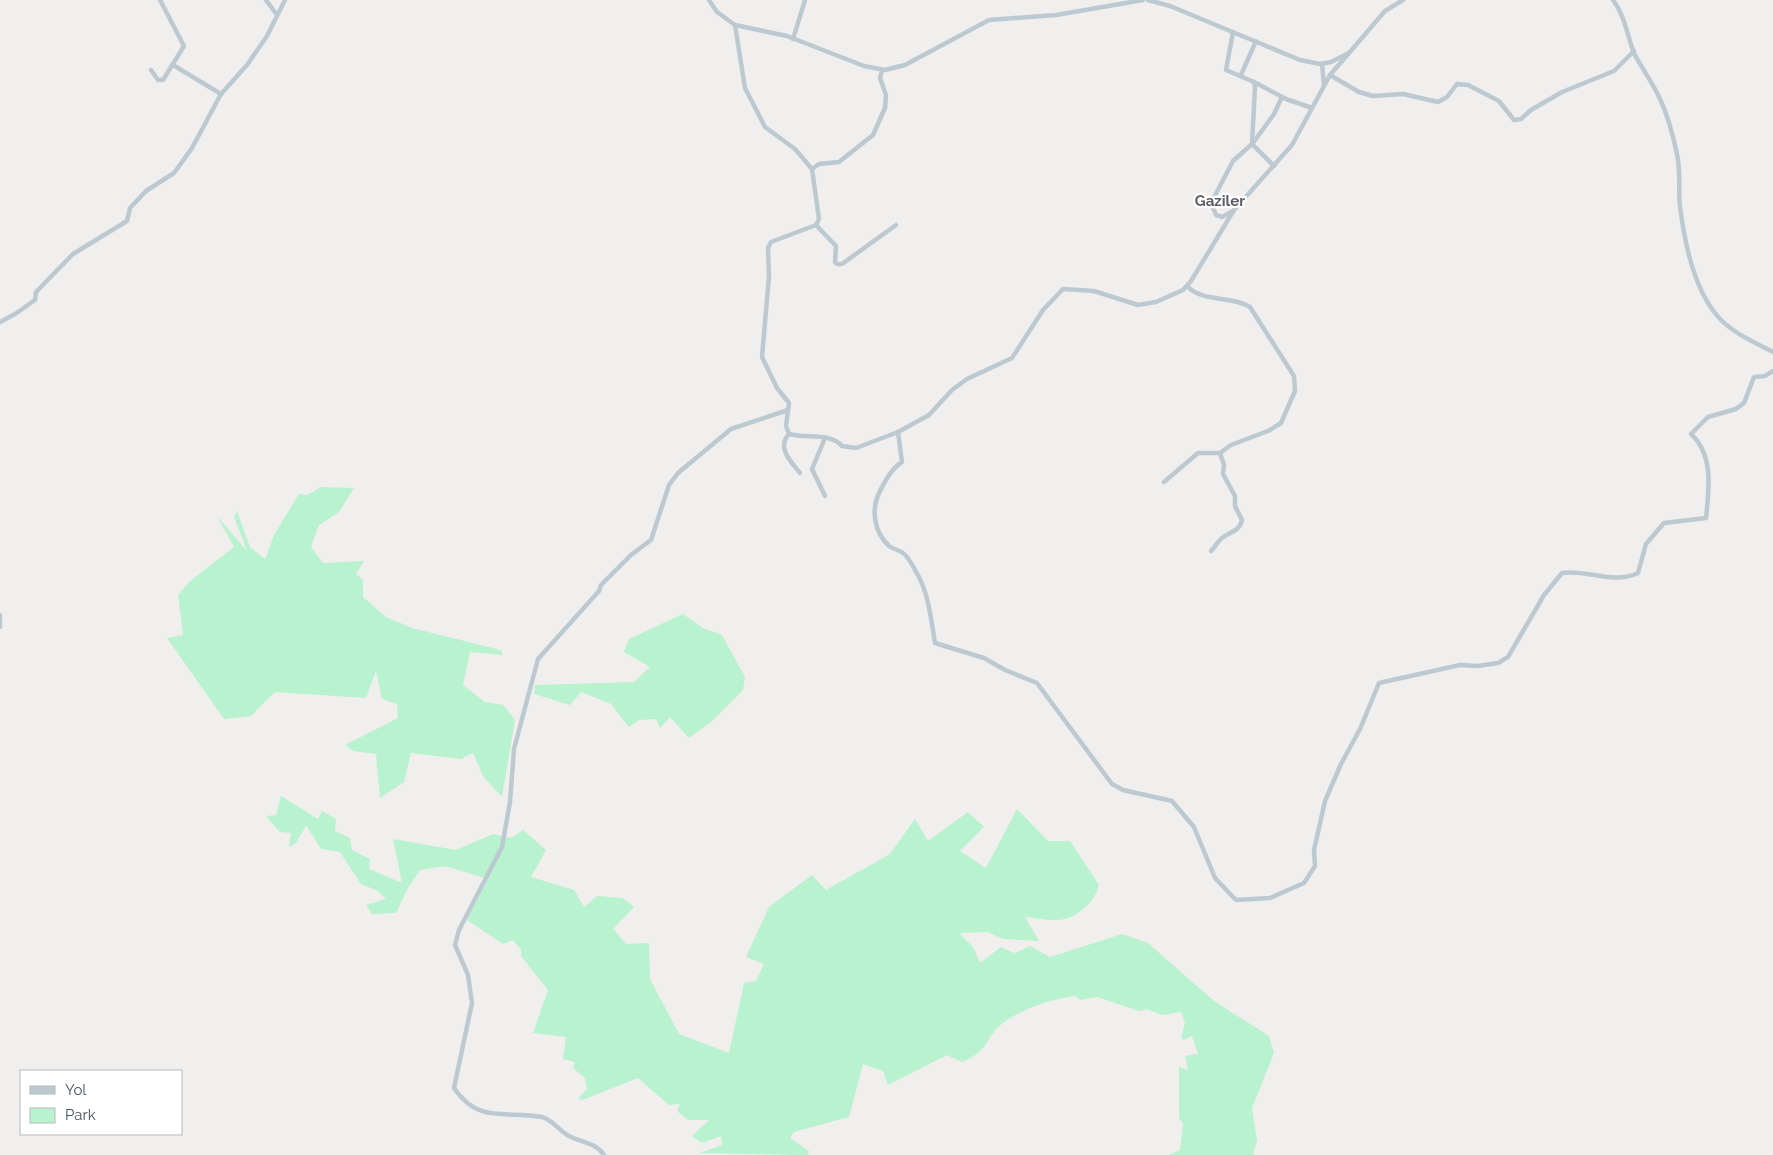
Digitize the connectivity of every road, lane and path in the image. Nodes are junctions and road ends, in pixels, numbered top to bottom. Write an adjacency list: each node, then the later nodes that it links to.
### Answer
1 (160, 0): 18 (street)
2 (266, 0): 10 (street)
3 (285, 0): 10 (street)
4 (708, 0): 11 (street)
5 (805, 0): 13 (street)
6 (1143, 0): 20 (street)
7 (1148, 0): 12 (street)
8 (1403, 0): 16 (street)
9 (1613, 0): 15 (street)
10 (277, 15): 25 (street)
11 (735, 25): 13 (street); 30 (street)
12 (1233, 32): 14 (street); 21 (street)
13 (794, 39): 20 (street)
14 (1256, 41): 17 (street); 21 (street)
15 (1634, 51): 22 (street); 36 (street)
16 (1349, 53): 17 (street); 22 (street)
17 (1322, 64): 24 (street)
18 (173, 65): 19 (street); 25 (street)
19 (151, 70)
20 (882, 70): 30 (street)
21 (1241, 75): 23 (street)
22 (1330, 75): 24 (street)
23 (1254, 82): 26 (street); 28 (street)
24 (1324, 87): 27 (street)
25 (221, 94): 35 (street)
26 (1282, 97): 27 (street); 28 (street)
27 (1312, 108): 29 (street)
28 (1252, 144): 29 (street); 31 (street)
29 (1274, 166): 31 (street)
30 (812, 169): 32 (street)
31 (1234, 210): 34 (street)
32 (816, 224): 33 (street); 38 (street)
33 (896, 226)
34 (1187, 286): 39 (street); 42 (street)
35 (0, 322)
36 (1773, 352)
37 (1773, 371): 39 (street)
38 (788, 410): 40 (street); 49 (street)
39 (898, 432): 41 (street)
40 (789, 434): 41 (street); 43 (street)
41 (825, 438): 45 (street)
42 (1220, 453): 44 (street); 46 (street)
43 (800, 473)
44 (1164, 482)
45 (825, 496)
46 (1211, 551)
47 (0, 615): 48 (street)
48 (0, 627)
49 (604, 1155)

